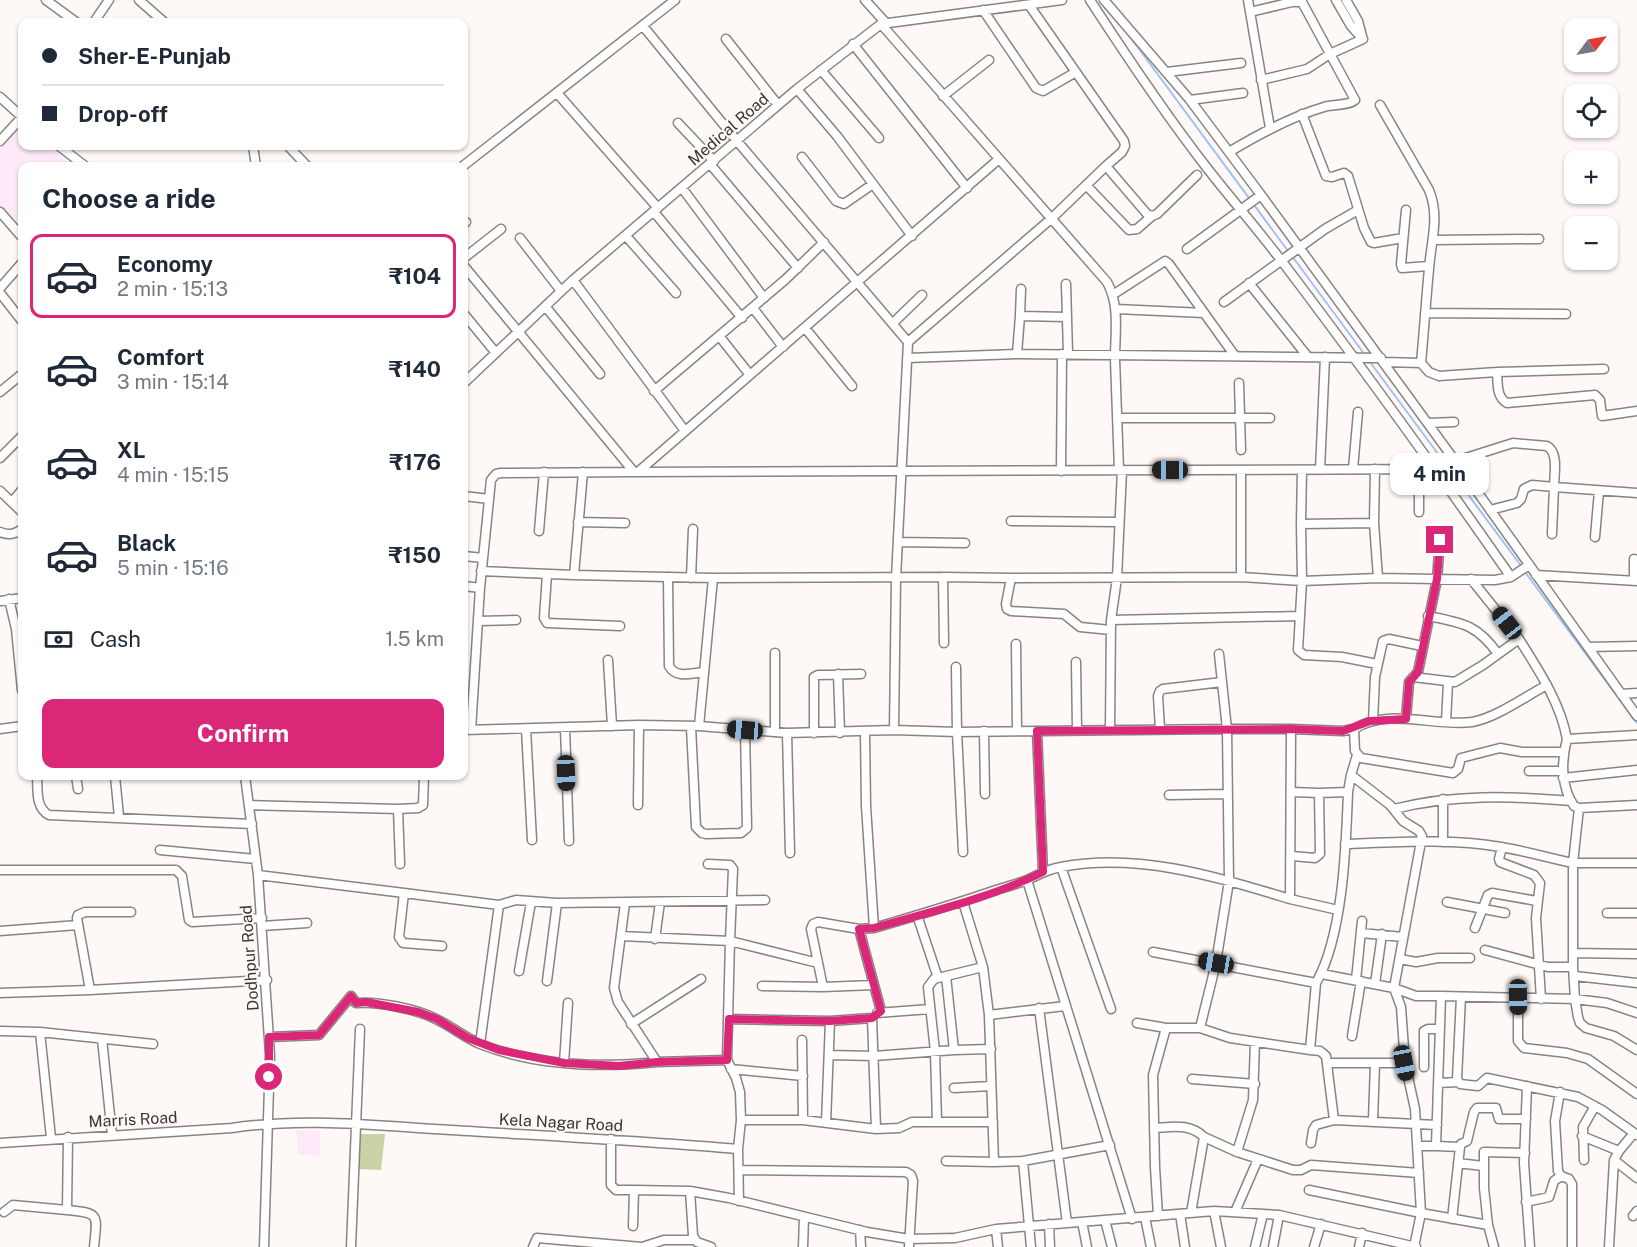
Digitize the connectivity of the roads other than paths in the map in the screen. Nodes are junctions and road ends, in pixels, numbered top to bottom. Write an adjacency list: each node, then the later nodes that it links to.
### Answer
1 (46, 0): 15 (street)
2 (109, 0): 16 (street)
3 (139, 0): 17 (street)
4 (675, 0): 19 (street)
5 (865, 0): 18 (street)
6 (1062, 0): 12 (street, Medical Road)
7 (1090, 0): 62 (street)
8 (1104, 0): 28 (street)
9 (1248, 0): 14 (street)
10 (1335, 0): 21 (street)
11 (1346, 0): 21 (street)
12 (1029, 5): 13 (street, Medical Road); 27 (street)
13 (983, 10): 18 (street, Medical Road); 27 (street)
14 (1250, 12): 23 (street); 29 (street)
15 (71, 18)
16 (97, 18)
17 (151, 18)
18 (883, 23): 22 (street, Medical Road); 33 (street)
19 (643, 26): 31 (street); 45 (street)
20 (726, 39): 36 (street)
21 (1363, 39): 23 (street)
22 (853, 44): 26 (street, Medical Road); 60 (street)
23 (1330, 54): 29 (street); 39 (street)
24 (989, 60): 33 (street)
25 (1241, 63): 28 (street)
26 (821, 70): 30 (street, Medical Road); 43 (street)
27 (1076, 72): 55 (street)
28 (1167, 72): 35 (street)
29 (1261, 80): 42 (street)
30 (797, 89): 36 (street, Medical Road); 57 (street)
31 (557, 93): 53 (street); 63 (street)
32 (1243, 93): 35 (street)
33 (943, 96): 50 (street)
34 (0, 97): 38 (street)
35 (1190, 100): 48 (street)
36 (778, 105): 45 (street, Medical Road)
37 (1380, 105): 76 (street)
38 (18, 113)
39 (1302, 114): 42 (street); 64 (street)
40 (18, 121): 44 (street)
41 (678, 123): 54 (street)
42 (1270, 128): 48 (street)
43 (879, 138)
44 (0, 141)
45 (737, 141): 54 (street, Medical Road); 77 (street)
46 (64, 150): 51 (street)
47 (292, 150): 52 (street)
48 (1229, 152): 61 (street)
49 (802, 156): 57 (street)
50 (999, 159): 60 (street); 68 (street)
51 (80, 162)
52 (303, 162)
53 (468, 162)
54 (712, 163): 59 (street, Medical Road); 84 (street)
55 (1106, 166): 58 (street); 67 (street)
56 (1197, 175): 67 (street)
57 (873, 184): 72 (street)
58 (1086, 185): 67 (street); 68 (street)
59 (682, 188): 63 (street, Medical Road); 97 (street)
60 (967, 188): 72 (street)
61 (1261, 195): 62 (street); 78 (street)
62 (1242, 208): 79 (street); 81 (street)
63 (656, 210): 71 (street, Medical Road); 108 (street)
64 (1358, 210): 74 (street); 78 (street)
65 (1406, 210): 74 (street)
66 (0, 212): 70 (street)
67 (1152, 216)
68 (1052, 218): 95 (street); 114 (street)
69 (501, 229): 80 (street)
70 (18, 232)
71 (626, 236): 86 (street, Medical Road); 94 (street)
72 (912, 236): 87 (street)
73 (520, 238): 92 (street)
74 (1403, 238): 82 (street)
75 (1539, 239): 76 (street)
76 (1433, 240): 82 (street)
77 (824, 242): 84 (street); 87 (street)
78 (1300, 247): 81 (street); 125 (street)
79 (1187, 249)
80 (468, 255)
81 (1281, 261): 88 (street); 123 (street)
82 (1429, 266): 103 (street)
83 (18, 268): 90 (street)
84 (798, 268): 97 (street)
85 (468, 271): 112 (street)
86 (573, 280): 92 (street, Medical Road); 135 (street)
87 (857, 282): 110 (street); 111 (street)
88 (1249, 283): 98 (street); 121 (street)
89 (1066, 284): 107 (street)
90 (0, 288)
91 (1021, 289): 106 (street)
92 (561, 291): 99 (street, Medical Road)
93 (0, 293): 105 (street)
94 (676, 293)
95 (1114, 294): 101 (street); 102 (street)
96 (922, 295): 110 (street)
97 (764, 298): 100 (street)
98 (1224, 302)
99 (545, 306): 112 (street, Medical Road); 129 (street)
100 (753, 308): 108 (street); 115 (street)
101 (1116, 309): 102 (street); 119 (street)
102 (1204, 313): 120 (street)
103 (1425, 313): 104 (street); 126 (street)
104 (1566, 314)
105 (18, 316)
106 (1020, 316): 107 (street); 117 (street)
107 (1067, 317): 118 (street)
108 (742, 318): 113 (street)
109 (468, 319): 116 (street)
110 (892, 323): 114 (street)
111 (805, 328): 115 (street); 134 (street)
112 (517, 333): 116 (street, Medical Road); 161 (street)
113 (720, 337): 130 (street); 135 (street)
114 (908, 342): 124 (street)
115 (783, 347): 130 (street)
116 (496, 353): 132 (street, Medical Road)
117 (1017, 354): 118 (street); 124 (street)
118 (1065, 354): 119 (street); 158 (street)
119 (1115, 355): 120 (street); 139 (street)
120 (1235, 356): 121 (street)
121 (1308, 357): 122 (street)
122 (1325, 357): 123 (street); 155 (street)
123 (1362, 357): 125 (street); 156 (street)
124 (908, 358): 157 (street)
125 (1382, 360): 126 (street); 143 (street)
126 (1421, 363): 128 (street)
127 (1604, 369): 128 (street)
128 (1497, 372): 137 (street)
129 (600, 374)
130 (750, 375): 144 (street)
131 (18, 377): 136 (street)
132 (468, 379)
133 (1239, 383): 140 (street)
134 (852, 386)
135 (654, 391): 144 (street)
136 (0, 392)
137 (1637, 411)
138 (1358, 412): 149 (street)
139 (1117, 418): 140 (street); 152 (street)
140 (1240, 418): 141 (street); 146 (street)
141 (1270, 418)
142 (1454, 422): 143 (street)
143 (1428, 423): 148 (street)
144 (685, 431): 161 (street)
145 (18, 440): 147 (street)
146 (1241, 450)
147 (0, 458)
148 (1458, 465): 156 (street); 162 (street); 171 (street)
149 (1353, 469): 150 (street); 155 (street)
150 (1375, 469): 151 (street); 177 (street)
151 (1419, 469): 156 (street); 172 (street)
152 (1120, 470): 153 (street); 158 (street); 175 (street)
153 (1241, 470): 154 (street); 198 (street)
154 (1302, 470): 155 (street); 178 (street)
155 (1320, 470)
156 (1443, 470): 192 (street)
157 (903, 471): 158 (street); 161 (street); 186 (street)
158 (1061, 471)
159 (544, 472): 160 (street); 168 (street); 180 (street)
160 (583, 472): 161 (street); 174 (street)
161 (636, 472)
162 (1554, 487): 163 (street); 171 (street); 183 (street)
163 (1599, 490): 165 (street); 184 (street)
164 (0, 491): 169 (street)
165 (1637, 493)
166 (18, 495): 169 (street)
167 (468, 497): 168 (street)
168 (489, 500): 189 (street)
169 (12, 502): 170 (street)
170 (18, 508)
171 (1491, 510): 192 (street)
172 (1419, 512)
173 (1011, 521): 175 (street)
174 (578, 522): 176 (street); 194 (street)
175 (1118, 522): 203 (street)
176 (625, 523)
177 (1374, 523): 178 (street); 204 (street)
178 (1301, 524): 208 (street)
179 (693, 529): 199 (street)
180 (539, 531)
181 (0, 532): 182 (street)
182 (18, 532)
183 (1552, 534)
184 (1595, 537)
185 (1440, 540): 205 (street)
186 (898, 542): 187 (street); 201 (street)
187 (965, 543)
188 (468, 556): 189 (street)
189 (483, 558): 191 (street)
190 (1634, 559): 207 (street)
191 (482, 571): 193 (street); 210 (street)
192 (1521, 571): 195 (street); 206 (street)
193 (546, 574): 194 (street); 217 (street)
194 (573, 575): 196 (street)
195 (1536, 575): 207 (street); 224 (street)
196 (668, 577): 199 (street); 233 (street)
197 (943, 577): 201 (street); 202 (street); 220 (street)
198 (1242, 577): 203 (street); 208 (street)
199 (691, 578): 200 (street)
200 (713, 578): 201 (street); 233 (street)
201 (896, 578): 260 (street)
202 (1011, 578): 203 (street); 218 (street)
203 (1117, 578): 215 (street)
204 (1378, 578): 205 (street); 208 (street)
205 (1437, 579): 206 (street); 213 (street)
206 (1471, 579): 219 (street)
207 (1635, 580)
208 (1302, 581): 212 (street)
209 (468, 586): 210 (street)
210 (480, 588): 216 (street)
211 (5, 600): 225 (street)
212 (1300, 616): 215 (street); 231 (street)
213 (1428, 616): 222 (street); 228 (street)
214 (516, 620): 216 (street)
215 (1111, 620): 218 (street)
216 (478, 621): 244 (street)
217 (620, 626)
218 (1111, 630): 262 (street)
219 (1519, 639): 228 (street); 239 (street)
220 (945, 643)
221 (1016, 644): 263 (street)
222 (1422, 646): 231 (street); 236 (street)
223 (1637, 646): 224 (street)
224 (1588, 647): 241 (street)
225 (18, 649)
226 (775, 653): 265 (street)
227 (1219, 654): 237 (street)
228 (1498, 654): 238 (street)
229 (608, 660): 248 (street)
230 (1076, 662): 261 (street)
231 (1377, 664): 245 (street)
232 (956, 667): 266 (street)
233 (704, 672): 250 (street)
234 (838, 674): 235 (street); 269 (street); 270 (street)
235 (861, 674)
236 (1413, 677): 238 (street); 243 (street)
237 (1222, 682): 254 (street); 255 (street)
238 (1448, 682): 246 (street)
239 (1547, 685): 246 (street); 273 (street)
240 (1637, 693): 241 (street)
241 (1621, 694): 242 (street)
242 (1636, 714)
243 (1406, 719): 245 (street); 246 (street)
244 (468, 720)
245 (1373, 721): 257 (street)
246 (1446, 722)
247 (639, 725): 248 (street); 250 (street); 295 (street)
248 (612, 726): 251 (street)
249 (18, 727): 252 (street)
250 (695, 727): 259 (street); 259 (street)
251 (565, 728): 253 (street); 303 (street)
252 (0, 729)
253 (526, 729): 258 (street); 302 (street)
254 (1160, 729): 255 (street); 262 (street)
255 (1227, 729): 256 (street); 290 (street)
256 (1291, 729): 257 (street); 286 (street)
257 (1353, 729): 275 (street)
258 (468, 730)
259 (745, 730): 265 (street)
260 (894, 730): 266 (street); 271 (street)
261 (1077, 730): 262 (street); 264 (street)
262 (1110, 730)
263 (1017, 731): 264 (street); 267 (street)
264 (1037, 731): 319 (street)
265 (776, 732): 268 (street)
266 (957, 732): 267 (street); 309 (street)
267 (984, 732): 289 (street)
268 (787, 733): 269 (street); 310 (street)
269 (814, 733): 270 (street)
270 (840, 733): 271 (street)
271 (865, 733): 346 (street)
272 (1636, 737): 273 (street)
273 (1567, 739): 274 (street)
274 (1563, 752): 275 (street); 279 (street)
275 (1357, 755): 278 (street)
276 (1637, 770): 279 (street)
277 (1529, 771): 279 (street)
278 (1351, 775): 287 (street); 299 (street)
279 (1563, 775): 293 (street)
280 (37, 780): 300 (street)
281 (77, 780): 285 (street)
282 (115, 780): 300 (street)
283 (246, 780): 294 (street, Dodhpur Road)
284 (424, 780): 298 (street)
285 (78, 789)
286 (1292, 792): 288 (street); 311 (street)
287 (1348, 792): 288 (street); 306 (street)
288 (1319, 793): 311 (street)
289 (985, 794)
290 (1227, 794): 291 (street); 322 (street)
291 (1168, 795)
292 (1443, 799): 293 (street); 299 (street); 305 (street)
293 (1571, 801): 297 (street)
294 (249, 805): 298 (street); 301 (street, Dodhpur Road)
295 (639, 805)
296 (1637, 805): 297 (street)
297 (1580, 808): 313 (street)
298 (398, 809): 315 (street)
299 (1394, 809): 304 (street)
300 (120, 817): 301 (street)
301 (252, 824): 312 (street, Dodhpur Road)
302 (532, 840)
303 (569, 841)
304 (1422, 841): 305 (street); 306 (street); 353 (street)
305 (1443, 842): 307 (street)
306 (1345, 844): 336 (street)
307 (1502, 847): 313 (street); 327 (street)
308 (160, 850): 312 (street)
309 (963, 852)
310 (790, 853)
311 (1292, 856): 324 (street)
312 (256, 859): 320 (street, Dodhpur Road)
313 (1573, 863): 314 (street); 359 (street)
314 (1637, 863)
315 (400, 864)
316 (708, 864): 325 (street)
317 (1062, 867): 319 (street); 322 (street); 393 (street)
318 (0, 870): 343 (street)
319 (1043, 872): 321 (street)
320 (258, 875): 323 (street); 343 (street, Dodhpur Road)
321 (1027, 880): 330 (street); 390 (street)
322 (1229, 881): 324 (street); 364 (street)
323 (404, 893): 334 (street); 356 (street)
324 (1290, 898): 336 (street)
325 (731, 900): 326 (street); 329 (street); 355 (street)
326 (765, 900)
327 (1537, 901): 335 (street); 365 (street)
328 (531, 902): 332 (street); 334 (street); 367 (street)
329 (660, 902): 333 (street); 354 (street)
330 (963, 902): 341 (street); 366 (street)
331 (1447, 902): 335 (street)
332 (557, 903): 333 (street); 374 (street)
333 (625, 903): 352 (street)
334 (499, 905): 414 (street)
335 (1482, 909): 338 (street); 347 (street)
336 (1338, 910): 369 (street)
337 (131, 912): 345 (street)
338 (1505, 913)
339 (1607, 913): 340 (street)
340 (1637, 913)
341 (917, 915): 346 (street); 370 (street)
342 (1362, 921): 350 (street)
343 (262, 922): 344 (street); 372 (street, Dodhpur Road)
344 (307, 923)
345 (78, 925): 349 (street); 382 (street)
346 (874, 928): 348 (street)
347 (1475, 928)
348 (859, 929): 363 (street); 378 (street)
349 (0, 931)
350 (1361, 933): 351 (street); 373 (street)
351 (1382, 934): 353 (street); 377 (street)
352 (621, 936): 354 (street); 401 (street)
353 (1403, 938): 362 (street)
354 (655, 939): 355 (street)
355 (730, 941): 363 (street); 398 (street)
356 (442, 946)
357 (1485, 950): 365 (street)
358 (1153, 952): 364 (street)
359 (1573, 953): 360 (street); 368 (street)
360 (1637, 954)
361 (1470, 958): 362 (street)
362 (1400, 959): 381 (street)
363 (818, 963): 380 (street)
364 (1216, 963): 376 (street); 403 (street)
365 (1538, 964): 368 (street); 387 (street)
366 (983, 967): 370 (street); 396 (street)
367 (519, 971)
368 (1574, 971): 375 (street); 388 (street)
369 (1322, 974): 373 (street); 376 (street)
370 (942, 977): 392 (street); 416 (street)
371 (701, 979): 401 (street)
372 (267, 980): 382 (street); 409 (street, Dodhpur Road)
373 (1359, 980): 377 (street); 408 (street)
374 (547, 981)
375 (1637, 982)
376 (1316, 983): 417 (street)
377 (1375, 984): 381 (street)
378 (874, 985): 380 (street); 394 (street)
379 (762, 986): 380 (street)
380 (823, 987)
381 (1394, 988): 384 (street); 426 (street)
382 (90, 990): 383 (street)
383 (0, 993)
384 (1441, 996): 385 (street); 405 (street)
385 (1461, 996): 386 (street); 431 (street)
386 (1518, 997): 387 (street); 438 (street)
387 (1541, 999): 388 (street)
388 (1575, 999): 395 (street); 418 (street)
389 (568, 1003): 423 (street)
390 (1065, 1006): 391 (street); 463 (street)
391 (1039, 1008): 396 (street); 470 (street)
392 (930, 1009): 394 (street); 419 (street)
393 (1111, 1009)
394 (881, 1011): 397 (street)
395 (1637, 1013)
396 (989, 1015): 415 (street)
397 (872, 1018): 399 (street); 421 (street)
398 (729, 1019): 399 (street); 427 (street)
399 (830, 1021): 420 (street)
400 (1137, 1023): 402 (street)
401 (631, 1024): 422 (street)
402 (1166, 1028): 403 (street); 452 (street)
403 (1200, 1028): 412 (street)
404 (360, 1029): 450 (street)
405 (1440, 1029): 428 (street); 432 (street)
406 (1, 1030): 407 (street)
407 (40, 1032): 410 (street); 459 (street)
408 (1352, 1036)
409 (269, 1037): 414 (street); 447 (street, Dodhpur Road)
410 (102, 1039): 413 (street); 455 (street)
411 (802, 1040): 429 (street)
412 (1256, 1042): 417 (street); 433 (street)
413 (153, 1044)
414 (480, 1044): 423 (street)
415 (991, 1049): 416 (street); 434 (street)
416 (954, 1050): 419 (street)
417 (1310, 1050): 424 (street)
418 (1637, 1050)
419 (935, 1051): 421 (street); 445 (street)
420 (830, 1054): 421 (street); 448 (street)
421 (874, 1056): 453 (street)
422 (657, 1062): 423 (street); 427 (street)
423 (564, 1063)
424 (1328, 1063): 425 (street); 443 (street)
425 (1375, 1063): 426 (street); 444 (street)
426 (1404, 1063): 449 (street)
427 (729, 1064): 429 (street); 441 (street)
428 (1424, 1067)
429 (803, 1076): 442 (street)
430 (1192, 1079): 433 (street)
431 (1458, 1082): 432 (street); 435 (street)
432 (1438, 1083): 451 (street)
433 (1255, 1084): 469 (street)
434 (991, 1086): 436 (street); 446 (street)
435 (1527, 1086): 437 (street); 440 (street)
436 (954, 1088)
437 (1560, 1092): 439 (street); 482 (street)
438 (1637, 1094)
439 (1595, 1106): 454 (street); 456 (street)
440 (1526, 1119): 466 (street); 471 (street)
441 (741, 1120): 442 (street); 467 (street)
442 (803, 1120): 448 (street)
443 (1334, 1120): 444 (street); 462 (street)
444 (1373, 1120): 449 (street)
445 (937, 1122): 446 (street); 453 (street)
446 (993, 1122): 477 (street)
447 (268, 1123): 450 (street, Kela Nagar Road); 455 (street, Marris Road); 517 (street, Dodhpur Road)
448 (826, 1123): 453 (street)
449 (1416, 1123): 451 (street); 464 (street)
450 (357, 1125): 460 (street, Kela Nagar Road); 518 (street)
451 (1437, 1125): 465 (street)
452 (1154, 1128): 458 (street); 498 (street)
453 (876, 1129)
454 (1636, 1134): 468 (street)
455 (112, 1135): 457 (street, Marris Road)
456 (1582, 1136): 468 (street); 473 (street)
457 (68, 1137): 459 (street, Marris Road); 489 (street)
458 (1204, 1137): 469 (street); 493 (street)
459 (51, 1138): 461 (street, Marris Road)
460 (611, 1139): 467 (street, Kela Nagar Road); 484 (street)
461 (0, 1143)
462 (1311, 1143)
463 (1110, 1145): 470 (street); 501 (street)
464 (1418, 1146): 465 (street); 481 (street)
465 (1436, 1146): 466 (street)
466 (1460, 1147): 478 (street)
467 (738, 1149): 480 (street)
468 (1619, 1151): 474 (street)
469 (1237, 1152): 472 (street)
470 (1058, 1153): 476 (street); 505 (street)
471 (1525, 1153): 479 (street); 488 (street)
472 (1258, 1159): 481 (street); 492 (street)
473 (1584, 1160)
474 (1614, 1160): 483 (street); 539 (street)
475 (946, 1161): 477 (street)
476 (1023, 1161): 477 (street); 510 (street)
477 (994, 1162)
478 (1458, 1163): 479 (street); 502 (street)
479 (1483, 1166): 508 (street)
480 (739, 1170): 487 (street); 515 (street)
481 (1419, 1173): 494 (street)
482 (1561, 1176): 488 (street); 538 (street)
483 (1637, 1178)
484 (634, 1190): 486 (street); 509 (street)
485 (1309, 1190): 494 (street)
486 (690, 1191): 487 (street); 514 (street)
487 (739, 1201): 499 (street)
488 (1526, 1202): 537 (street)
489 (67, 1210): 491 (street); 516 (street)
490 (1214, 1211): 492 (street); 493 (street); 530 (street)
491 (4, 1212)
492 (1235, 1212): 496 (street)
493 (1191, 1213): 495 (street)
494 (1421, 1213): 502 (street); 535 (street)
495 (1180, 1214): 498 (street); 529 (street)
496 (1263, 1214): 497 (street); 531 (street)
497 (1279, 1215): 507 (street); 532 (street)
498 (1158, 1216): 500 (street)
499 (804, 1217): 512 (street); 521 (street)
500 (1145, 1217): 501 (street); 528 (street)
501 (1132, 1219): 503 (street)
502 (1452, 1219): 508 (street)
503 (1105, 1220): 504 (street); 527 (street)
504 (1082, 1222): 505 (street); 526 (street)
505 (1067, 1223): 506 (street)
506 (1049, 1224): 510 (street); 525 (street)
507 (1321, 1224): 513 (street); 533 (street)
508 (1488, 1225): 536 (street)
509 (633, 1226)
510 (1029, 1226): 511 (street); 524 (street)
511 (996, 1229): 515 (street); 523 (street)
512 (860, 1230): 515 (street); 522 (street)
513 (1362, 1233): 534 (street); 535 (street)
514 (694, 1240): 519 (street); 520 (street)
515 (909, 1243)
516 (94, 1247)
517 (264, 1247)
518 (351, 1247)
519 (533, 1247)
520 (711, 1247)
521 (804, 1247)
522 (861, 1247)
523 (998, 1247)
524 (1031, 1247)
525 (1050, 1247)
526 (1087, 1247)
527 (1112, 1247)
528 (1151, 1247)
529 (1185, 1247)
530 (1221, 1247)
531 (1256, 1247)
532 (1273, 1247)
533 (1314, 1247)
534 (1359, 1247)
535 (1415, 1247)
536 (1494, 1247)
537 (1530, 1247)
538 (1572, 1247)
539 (1609, 1247)

